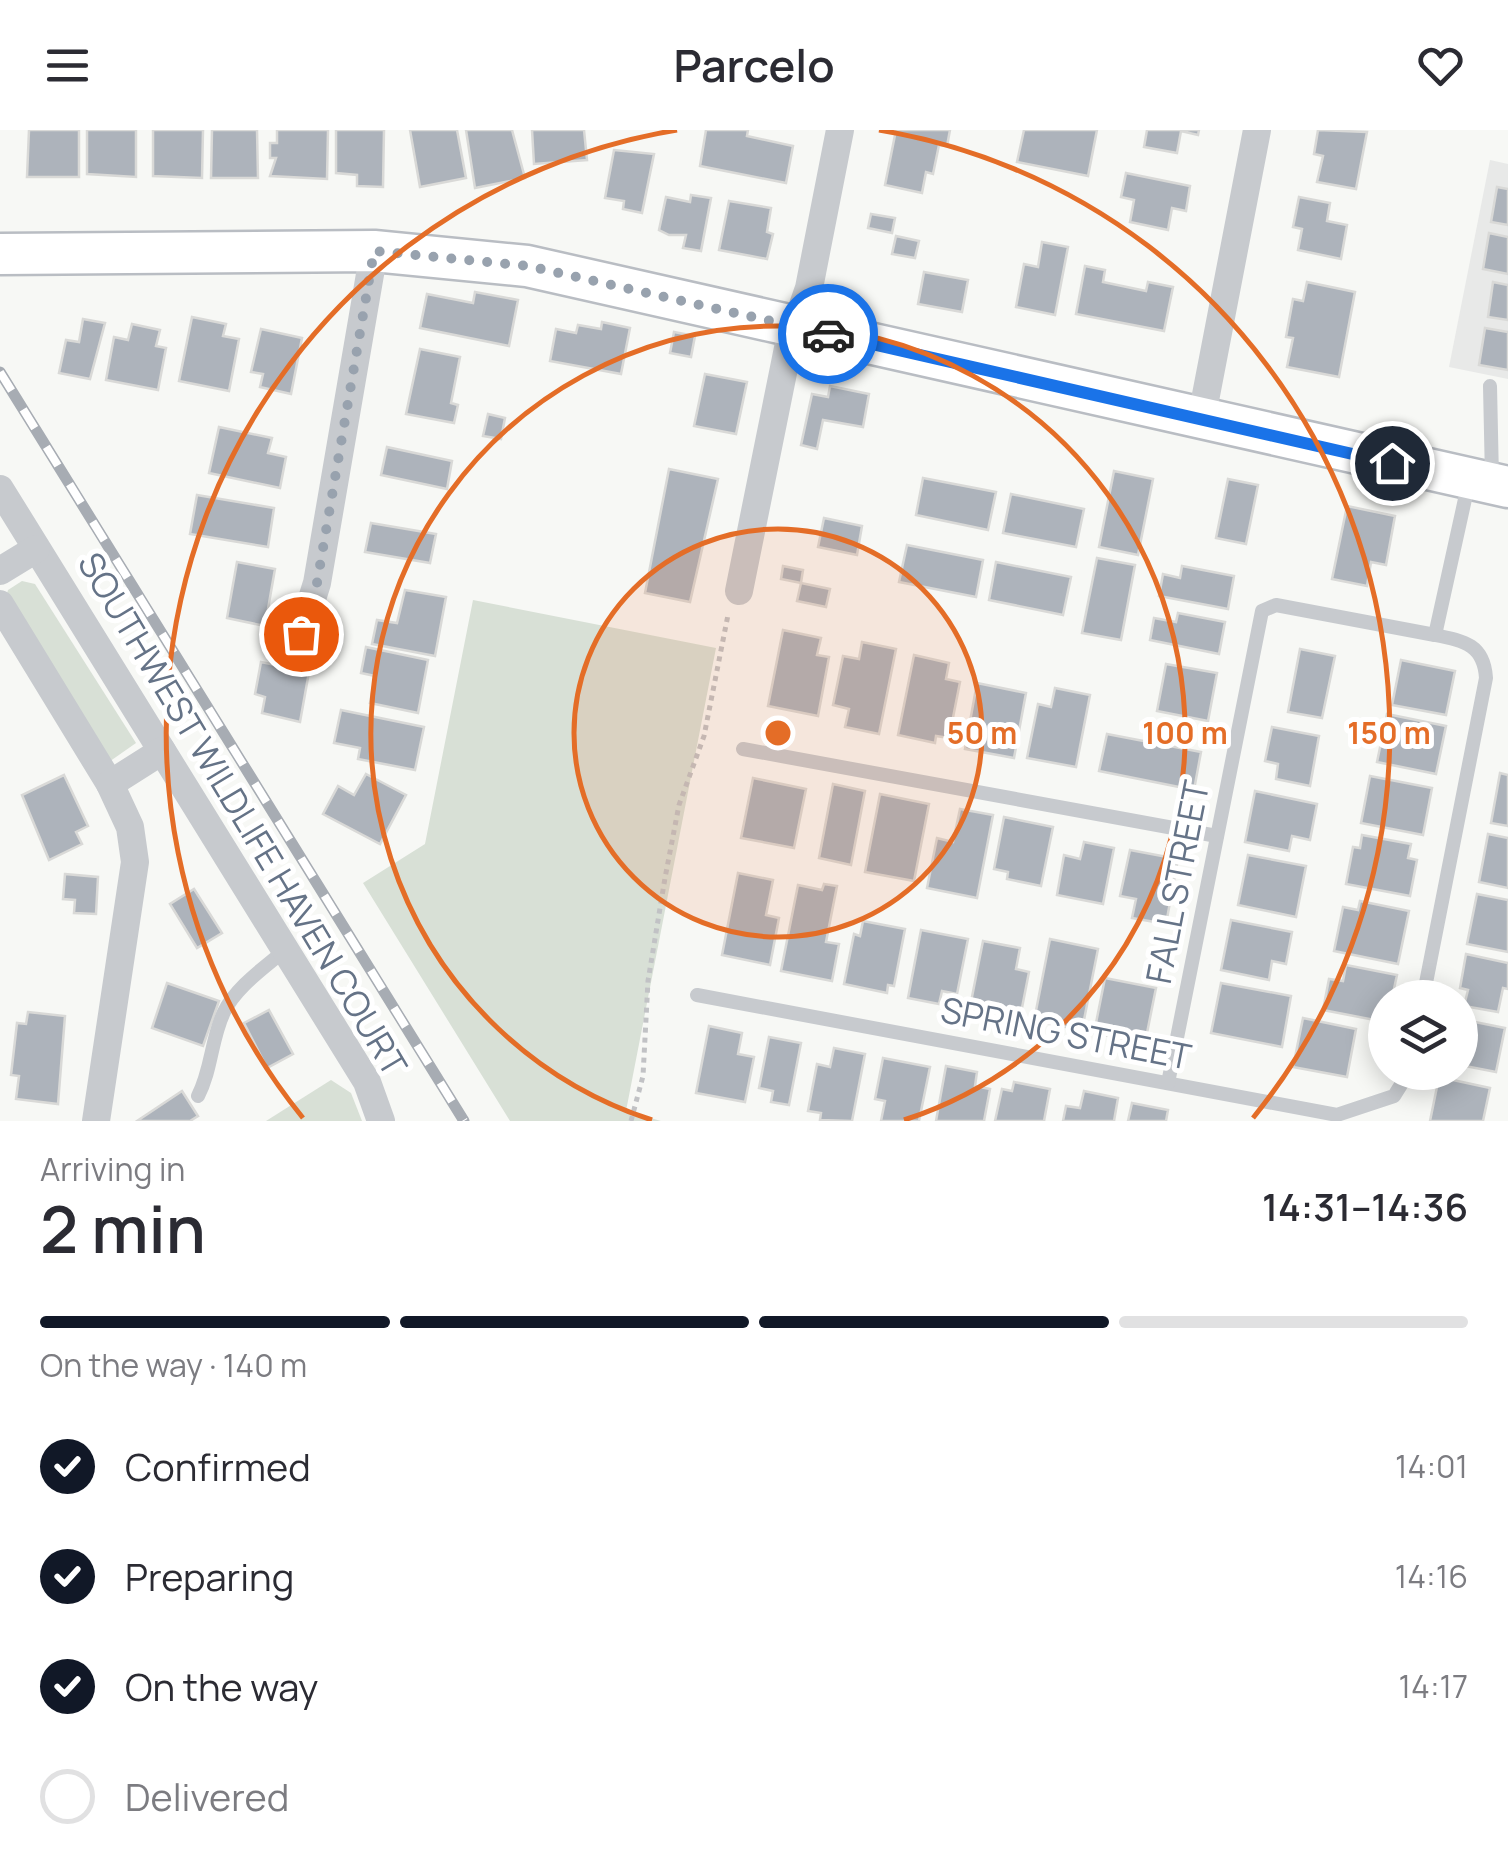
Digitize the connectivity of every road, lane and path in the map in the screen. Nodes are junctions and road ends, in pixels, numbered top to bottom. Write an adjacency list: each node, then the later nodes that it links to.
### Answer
1 (840, 130): 5 (street)
2 (1257, 130): 7 (street)
3 (374, 251): 4 (street); 5 (street); 14 (street)
4 (0, 254)
5 (796, 326): 7 (street); 12 (street)
6 (1490, 386): 8 (lane)
7 (1201, 421): 8 (street)
8 (1490, 484): 15 (lane)
9 (0, 489): 10 (street, SOUTHWEST WILDLIFE HAVEN COURT)
10 (36, 548): 11 (street); 17 (street, SOUTHWEST WILDLIFE HAVEN COURT)
11 (0, 572)
12 (739, 591): 28 (path)
13 (0, 604): 18 (street)
14 (301, 634)
15 (1436, 635): 19 (lane, FALL STREET); 21 (lane)
16 (742, 749): 19 (lane)
17 (162, 751): 18 (street); 20 (street, SOUTHWEST WILDLIFE HAVEN COURT)
18 (110, 784): 26 (street)
19 (1217, 836): 23 (lane, FALL STREET)
20 (285, 950): 25 (lane); 27 (street, SOUTHWEST WILDLIFE HAVEN COURT)
21 (1427, 980)
22 (698, 995): 23 (lane, SPRING STREET)
23 (1168, 1083): 24 (lane, SPRING STREET)
24 (1398, 1090)
25 (198, 1096)
26 (96, 1121)
27 (380, 1121)
28 (632, 1121)

